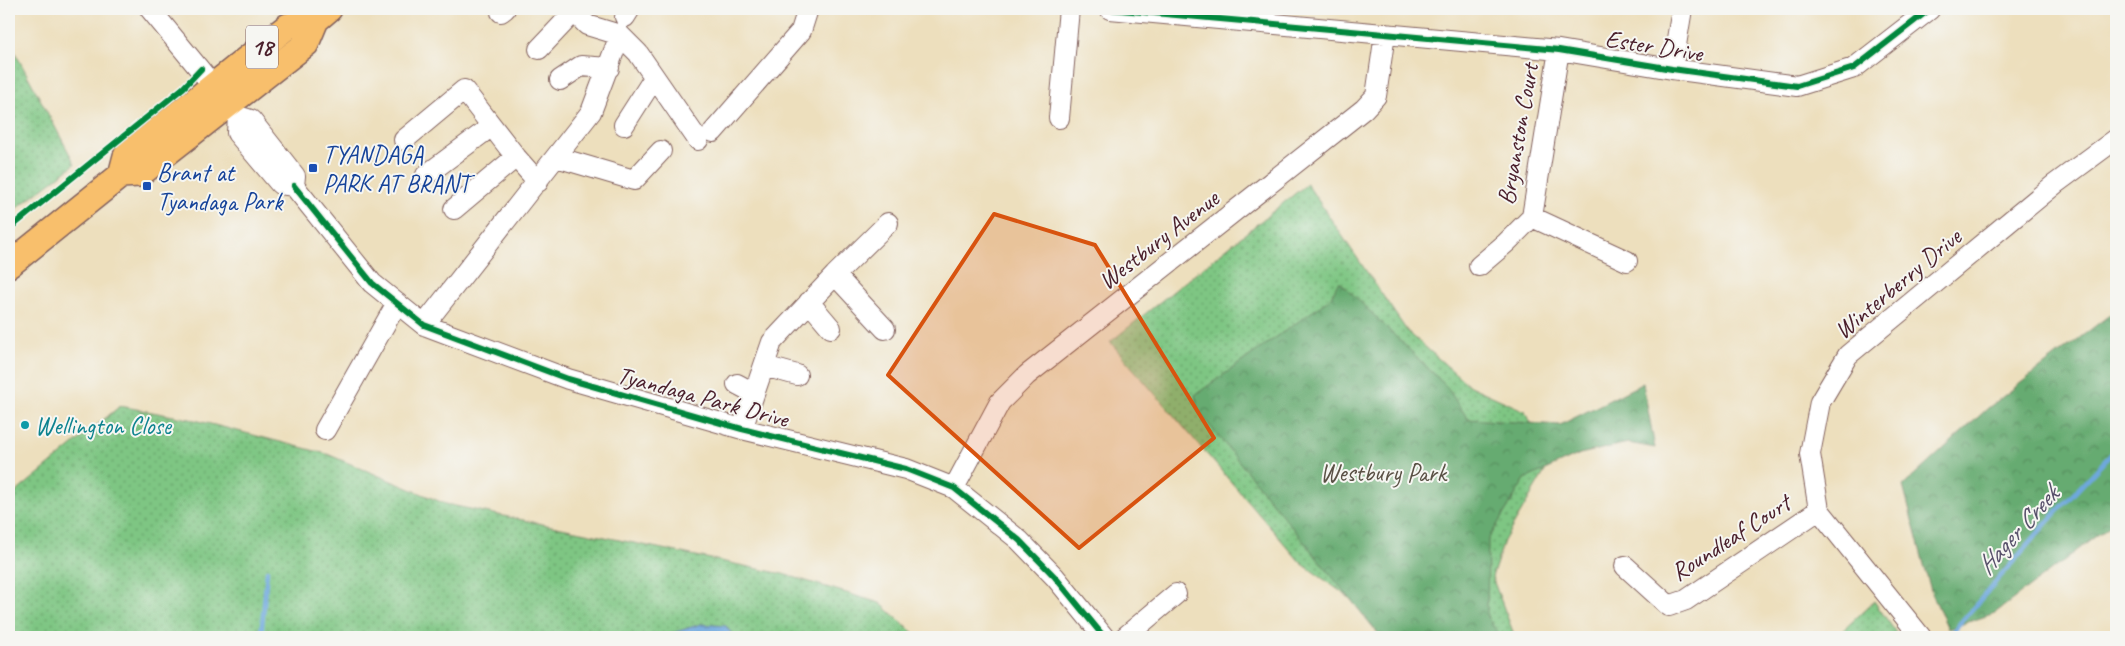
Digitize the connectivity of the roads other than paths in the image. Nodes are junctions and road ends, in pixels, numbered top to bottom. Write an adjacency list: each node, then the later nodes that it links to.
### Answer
1 (150, 9): 17 (street)
2 (808, 9): 15 (street)
3 (1070, 9): 18 (street)
4 (1110, 9): 10 (street, Ester Drive)
5 (1682, 9): 14 (street)
6 (1930, 9): 14 (street, Ester Drive)
7 (322, 14): 17 (main road, 18)
8 (577, 15): 9 (street); 11 (street)
9 (625, 20): 13 (street); 15 (street)
10 (1385, 34): 12 (street, Ester Drive); 44 (street, Westbury Avenue)
11 (539, 49)
12 (1559, 50): 14 (street, Ester Drive); 29 (street, Bryanston Court)
13 (609, 68): 16 (street); 25 (street)
14 (1672, 69)
15 (654, 78): 19 (street)
16 (560, 80)
17 (227, 102): 32 (main road, 18); 36 (street, Tyandaga Park Drive)
18 (1059, 118)
19 (624, 125)
20 (492, 126): 22 (street); 24 (street); 26 (street)
21 (2116, 139): 45 (street, Winterberry Drive)
22 (404, 140)
23 (661, 151): 25 (street)
24 (516, 156): 27 (street); 28 (street)
25 (556, 158): 27 (street)
26 (426, 175)
27 (538, 182): 37 (street)
28 (454, 209)
29 (1532, 217): 31 (street); 33 (street, Bryanston Court)
30 (888, 223): 34 (street)
31 (1627, 262)
32 (9, 265)
33 (1479, 266)
34 (835, 274): 35 (street); 39 (street)
35 (810, 302): 38 (street); 40 (street)
36 (397, 303): 37 (street, Tyandaga Park Drive); 42 (street)
37 (424, 325): 43 (street, Tyandaga Park Drive)
38 (832, 328)
39 (885, 329)
40 (764, 366): 41 (street); 43 (street)
41 (797, 375)
42 (325, 430)
43 (742, 430): 44 (street, Tyandaga Park Drive)
44 (954, 488): 48 (street, Tyandaga Park Drive)
45 (1819, 510): 46 (street, Roundleaf Court); 50 (street, Winterberry Drive)
46 (1625, 566)
47 (1176, 594): 49 (street)
48 (1104, 637)
49 (1125, 637)
50 (1921, 637)

